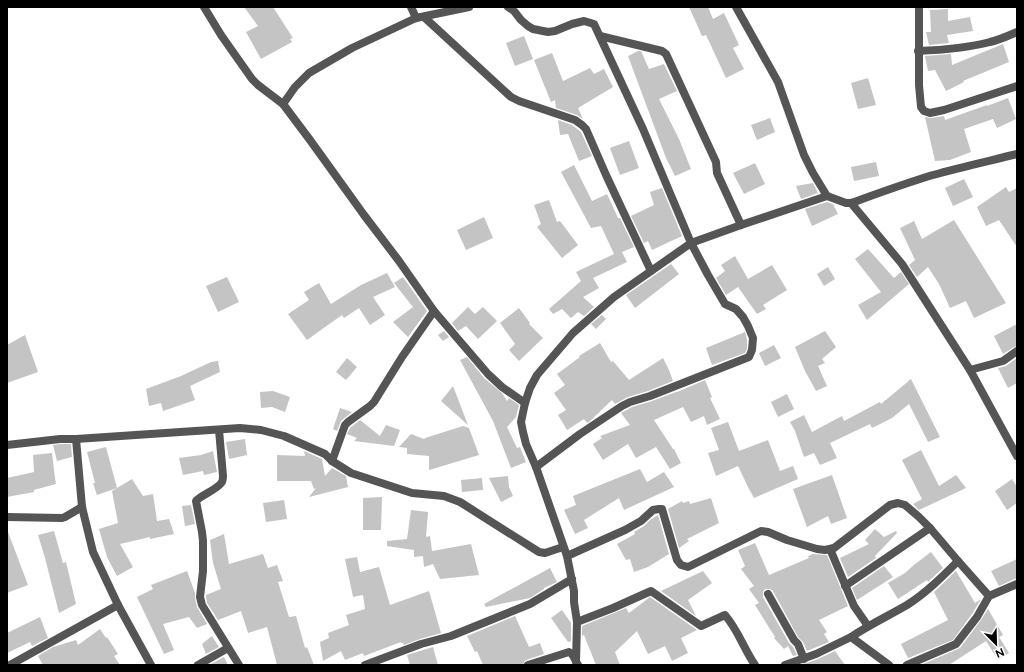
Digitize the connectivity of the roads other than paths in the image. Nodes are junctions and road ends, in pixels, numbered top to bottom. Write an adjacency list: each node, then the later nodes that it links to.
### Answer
1 (204, 7): 12 (street)
2 (411, 7): 7 (street)
3 (469, 7): 7 (street)
4 (508, 7): 9 (street)
5 (736, 7): 14 (street)
6 (919, 7): 10 (street)
7 (420, 17): 12 (street); 18 (street)
8 (1017, 32): 10 (street)
9 (600, 36): 16 (street); 17 (street)
10 (918, 52): 11 (street)
11 (1017, 86)
12 (283, 104): 19 (street)
13 (1017, 154): 15 (street)
14 (827, 196): 15 (street); 16 (street)
15 (852, 203): 21 (street)
16 (740, 225): 17 (street)
17 (691, 243): 18 (street); 28 (street)
18 (651, 271): 22 (street)
19 (434, 311): 22 (street); 27 (street)
20 (1017, 351): 21 (street)
21 (970, 370): 26 (street)
22 (525, 403): 28 (street)
23 (219, 430): 24 (street); 27 (street); 45 (street)
24 (76, 439): 25 (street); 29 (street)
25 (7, 444)
26 (1017, 456)
27 (332, 460): 32 (street)
28 (536, 468): 32 (street)
29 (82, 507): 30 (street); 41 (street)
30 (7, 517)
31 (930, 528): 33 (street); 35 (street); 38 (street)
32 (564, 547): 34 (street)
33 (830, 549): 34 (street); 38 (street)
34 (567, 556): 36 (street)
35 (958, 561): 40 (street); 43 (street)
36 (572, 579): 42 (street); 52 (street)
37 (1017, 584): 40 (street)
38 (845, 586): 43 (street)
39 (768, 594): 46 (street)
40 (990, 596): 57 (street)
41 (118, 605): 48 (street); 49 (street)
42 (577, 622): 47 (street); 54 (street)
43 (868, 626): 44 (street)
44 (851, 637): 46 (street); 56 (street)
45 (228, 648): 50 (street); 51 (street)
46 (807, 660): 55 (street)
47 (577, 663): 53 (street)
48 (10, 665)
49 (151, 665)
50 (198, 665)
51 (239, 665)
52 (365, 665)
53 (528, 665)
54 (755, 665)
55 (785, 665)
56 (889, 665)
57 (907, 665)

